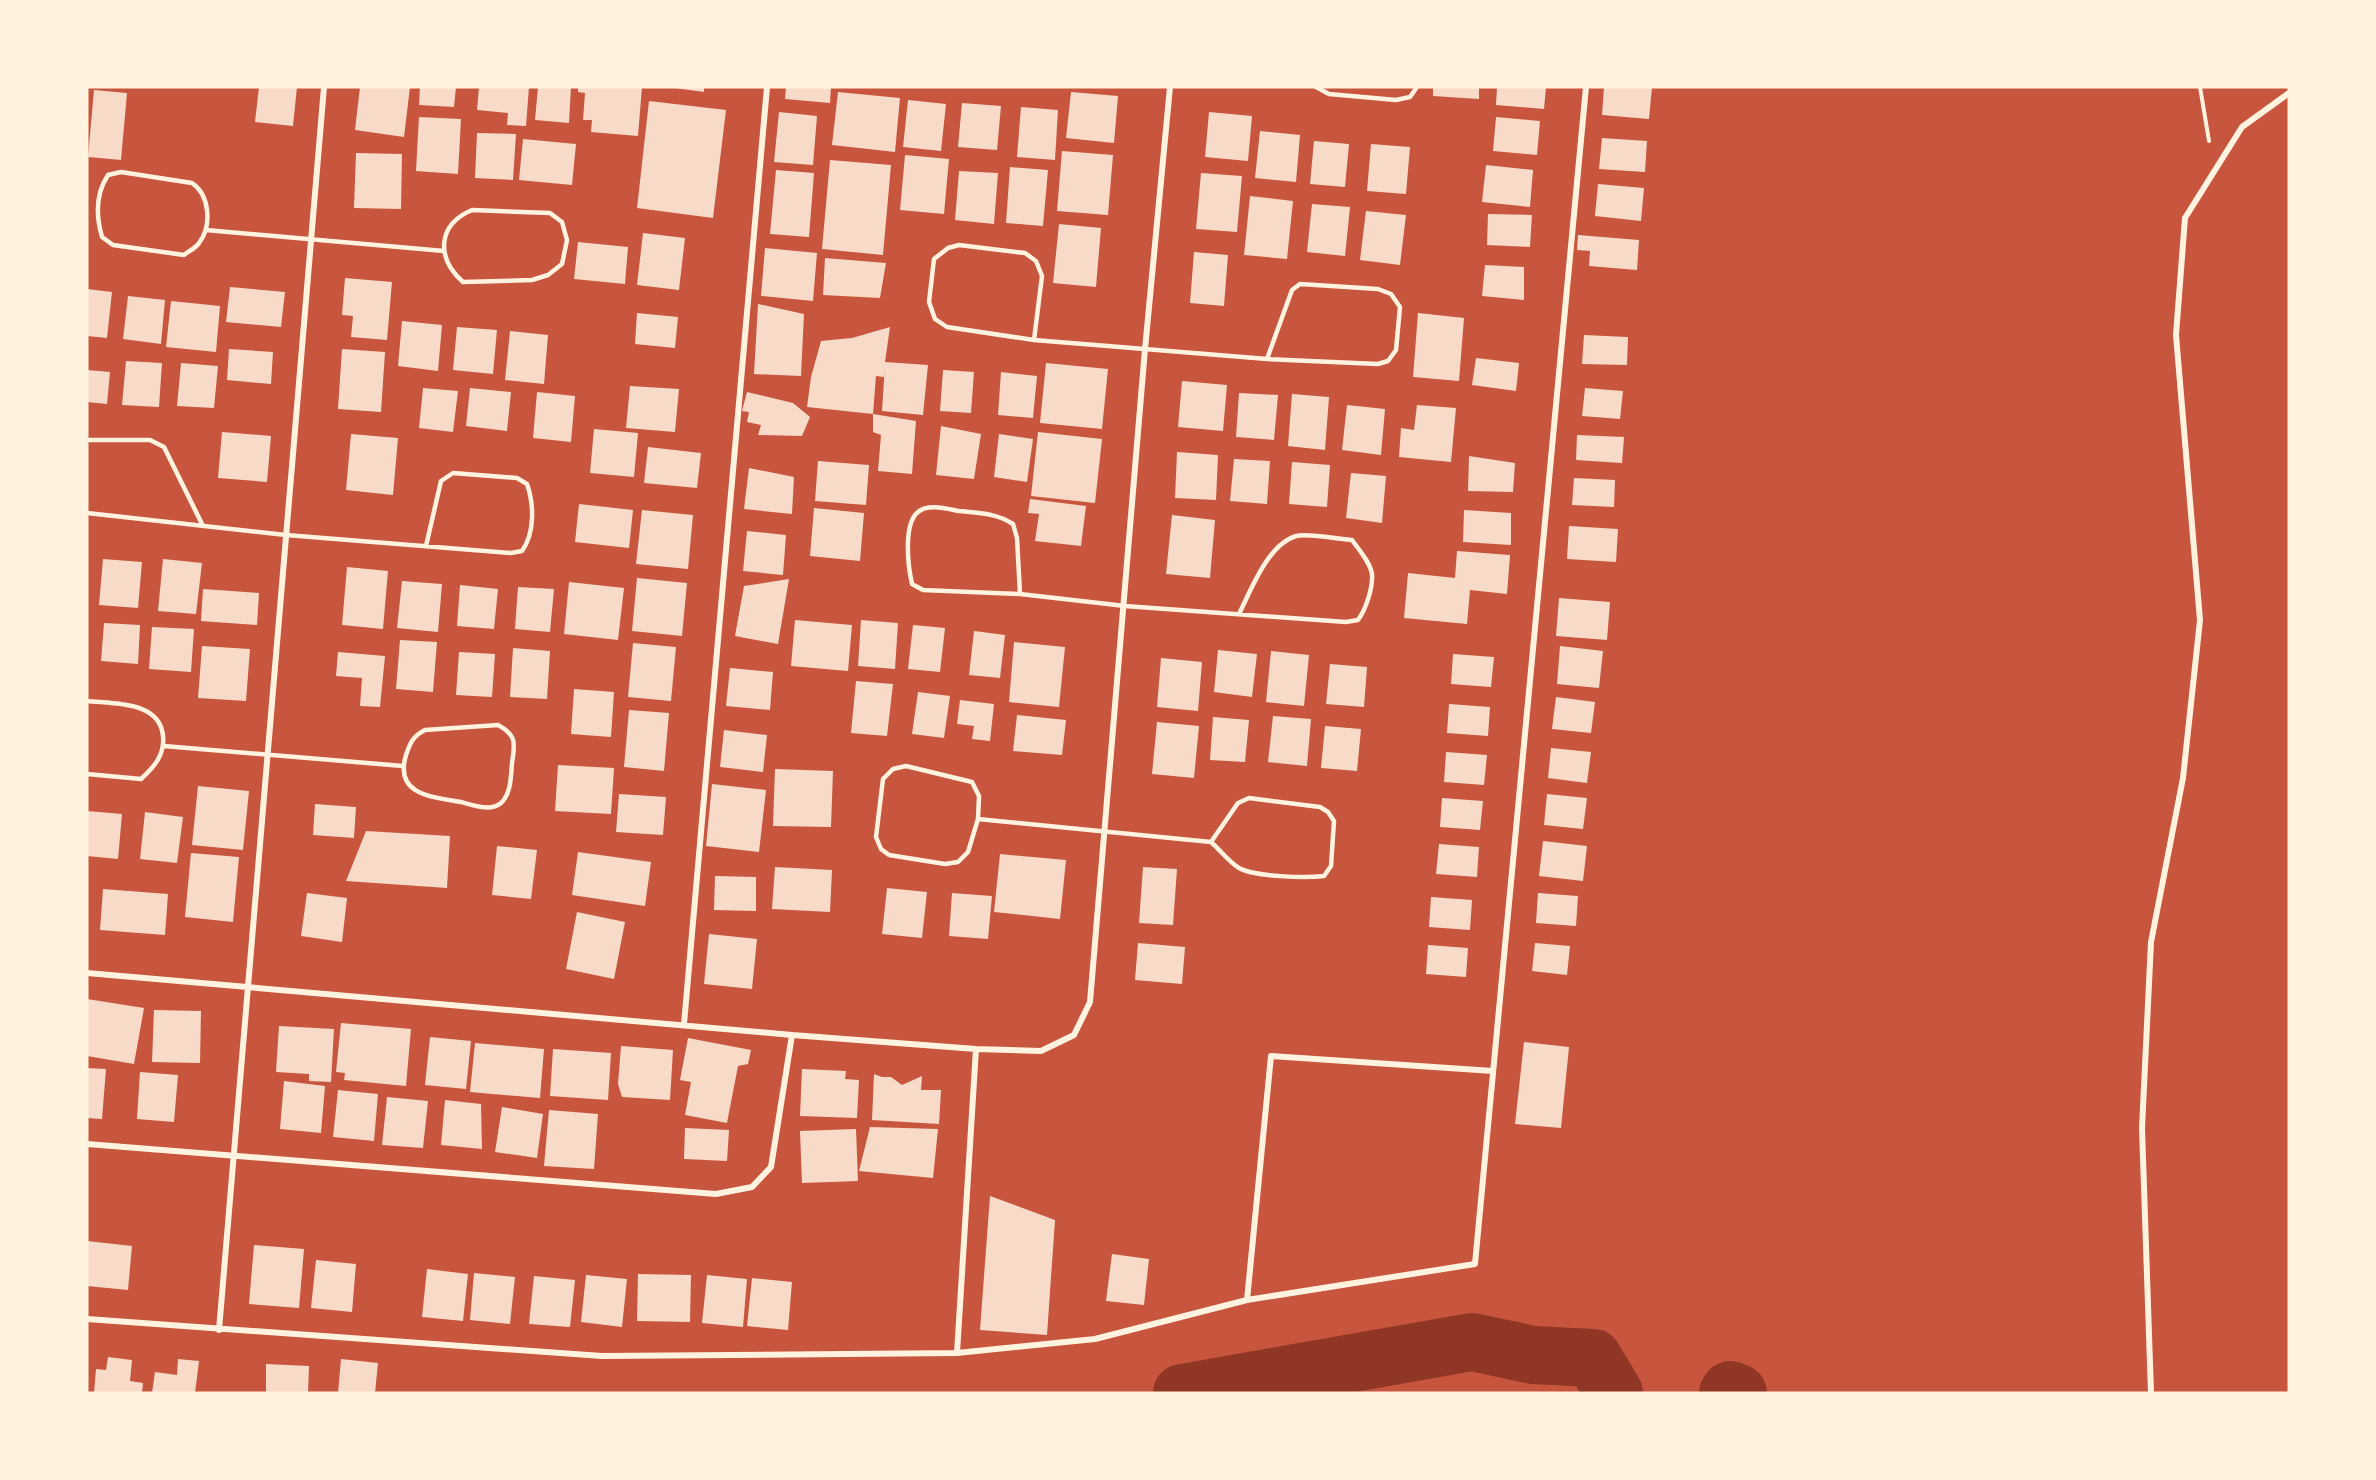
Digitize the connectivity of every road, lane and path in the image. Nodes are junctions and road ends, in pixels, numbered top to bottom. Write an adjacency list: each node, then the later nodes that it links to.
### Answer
1 (324, 87): 11 (street)
2 (767, 87): 34 (street)
3 (1170, 87): 14 (street)
4 (1317, 87): 5 (lane)
5 (1417, 87)
6 (1586, 87): 37 (street)
7 (2200, 87): 9 (path)
8 (2289, 93): 9 (street)
9 (2214, 171): 44 (street)
10 (206, 230): 10 (lane); 11 (lane)
11 (311, 239): 12 (lane); 19 (street)
12 (444, 251): 12 (lane)
13 (1034, 340): 13 (lane); 14 (lane)
14 (1145, 349): 15 (lane); 22 (street)
15 (1267, 359): 15 (lane)
16 (87, 440): 18 (lane)
17 (87, 513): 18 (lane)
18 (202, 526): 19 (lane)
19 (286, 535): 20 (lane); 26 (street)
20 (426, 546): 20 (lane)
21 (1020, 594): 21 (lane); 22 (lane)
22 (1125, 606): 23 (lane); 30 (street)
23 (1239, 614): 23 (lane)
24 (87, 701): 25 (lane)
25 (164, 746): 26 (lane); 28 (lane)
26 (268, 754): 27 (lane); 33 (street)
27 (403, 766): 27 (lane)
28 (87, 774)
29 (978, 819): 29 (lane); 30 (lane)
30 (1105, 831): 31 (lane); 36 (street)
31 (1211, 842): 31 (lane)
32 (87, 973): 33 (street)
33 (248, 987): 34 (street); 39 (street)
34 (684, 1024): 35 (street)
35 (792, 1035): 36 (street); 39 (street)
36 (976, 1049): 43 (street)
37 (1493, 1071): 40 (street); 40 (street)
38 (87, 1144): 39 (street)
39 (234, 1157): 42 (street)
40 (1247, 1300): 43 (street)
41 (87, 1319): 42 (street)
42 (219, 1330): 43 (street)
43 (957, 1353)
44 (2151, 1393)

